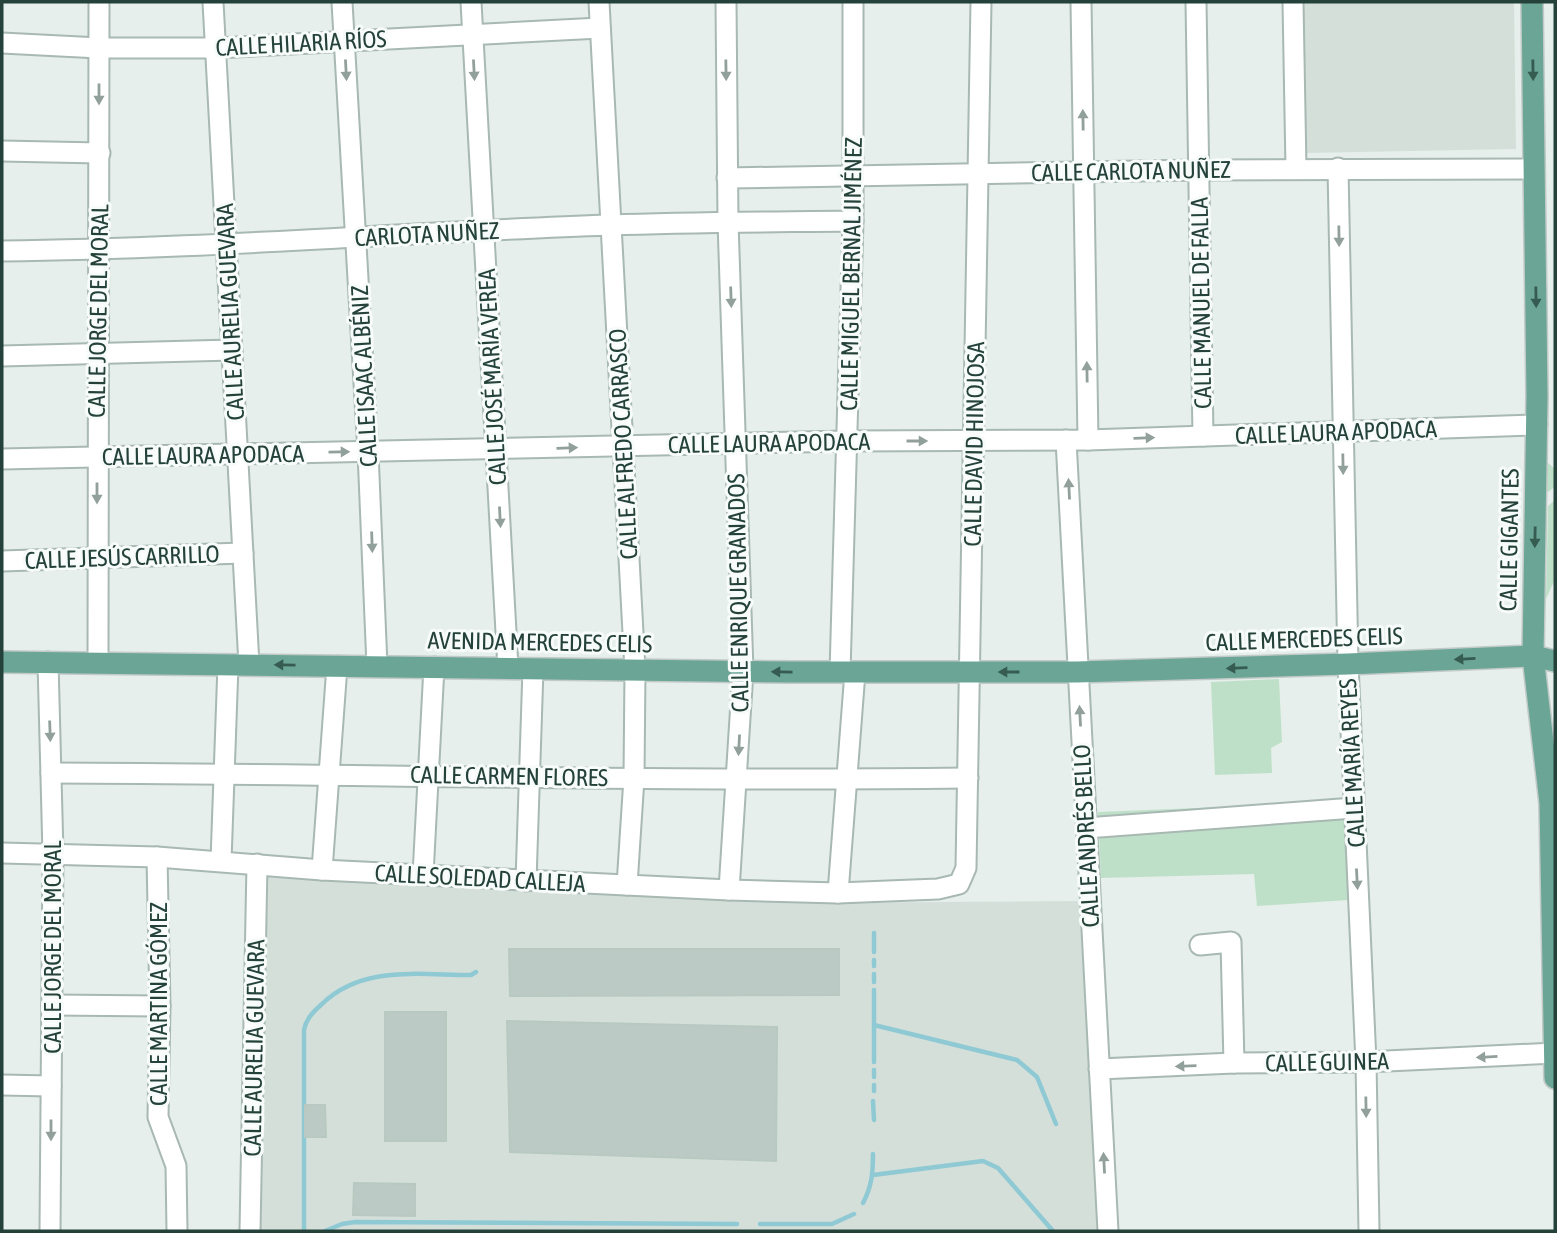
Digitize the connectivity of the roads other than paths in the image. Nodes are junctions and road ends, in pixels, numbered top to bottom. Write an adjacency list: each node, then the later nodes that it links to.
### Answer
1 (99, 2): 17 (street, CALLE JORGE DEL MORAL)
2 (214, 2): 18 (street, CALLE AURELIA GUEVARA)
3 (342, 2): 15 (street, CALLE ISAAC ALBÉNIZ)
4 (471, 2): 14 (street, CALLE JOSÉ MARÍA VEREA)
5 (599, 2): 13 (street, CALLE ALFREDO CARRASCO)
6 (726, 2): 28 (street, CALLE ENRIQUE GRANADOS, one-way to 28)
7 (853, 2): 27 (street, CALLE MIGUEL BERNAL JIMÉNEZ)
8 (981, 2): 26 (street, CALLE DAVID HINOJOSA)
9 (1081, 2): 25 (street, one-way to 9)
10 (1196, 2): 24 (street, CALLE MANUEL DE FALLA)
11 (1293, 2): 22 (street)
12 (1532, 2): 23 (main road, CALLE GIGANTES, one-way to 23)
13 (600, 28): 14 (street, CALLE HILARIA RÍOS); 31 (street, CALLE ALFREDO CARRASCO)
14 (472, 35): 15 (street, CALLE HILARIA RÍOS); 32 (street, CALLE JOSÉ MARÍA VEREA, one-way to 32)
15 (345, 41): 18 (street, CALLE HILARIA RÍOS); 33 (street, CALLE ISAAC ALBÉNIZ, one-way to 33)
16 (2, 43): 17 (street, CALLE HILARIA RÍOS)
17 (99, 48): 18 (street, CALLE HILARIA RÍOS); 20 (street, CALLE JORGE DEL MORAL, one-way to 20)
18 (216, 48): 34 (street, CALLE AURELIA GUEVARA)
19 (2, 151): 20 (street)
20 (100, 153): 35 (street, CALLE JORGE DEL MORAL)
21 (1338, 168): 22 (street, CALLE CARLOTA NUÑEZ); 23 (street, CALLE CARLOTA NUÑEZ); 40 (street, CALLE MARÍA REYES, one-way to 40)
22 (1296, 169): 24 (street, CALLE CARLOTA NUÑEZ)
23 (1534, 169): 41 (main road, CALLE GIGANTES, one-way to 41)
24 (1200, 170): 25 (street, CALLE CARLOTA NUÑEZ); 42 (street, CALLE MANUEL DE FALLA)
25 (1084, 171): 26 (street, CALLE CARLOTA NUÑEZ); 44 (street, one-way to 25)
26 (978, 173): 27 (street, CALLE CARLOTA NUÑEZ); 46 (street, CALLE DAVID HINOJOSA)
27 (854, 174): 28 (street, CALLE CARLOTA NUÑEZ); 29 (street, CALLE MIGUEL BERNAL JIMÉNEZ)
28 (727, 178): 30 (street, CALLE ENRIQUE GRANADOS)
29 (853, 221): 30 (street, CARLOTA NUÑEZ); 45 (street, CALLE MIGUEL BERNAL JIMÉNEZ)
30 (728, 222): 31 (street, CARLOTA NUÑEZ); 47 (street, CALLE ENRIQUE GRANADOS, one-way to 47)
31 (610, 225): 32 (street, CARLOTA NUÑEZ); 48 (street, CALLE ALFREDO CARRASCO)
32 (484, 231): 33 (street, CARLOTA NUÑEZ); 49 (street, CALLE JOSÉ MARÍA VEREA)
33 (356, 238): 34 (street, CARLOTA NUÑEZ); 50 (street, CALLE ISAAC ALBÉNIZ)
34 (227, 245): 35 (street, CARLOTA NUÑEZ); 37 (street, CALLE AURELIA GUEVARA)
35 (100, 250): 36 (street, CARLOTA NUÑEZ); 38 (street, CALLE JORGE DEL MORAL)
36 (2, 251)
37 (232, 350): 38 (street); 51 (street, CALLE AURELIA GUEVARA)
38 (98, 354): 39 (street); 52 (street, CALLE JORGE DEL MORAL)
39 (2, 356)
40 (1342, 432): 41 (street, CALLE LAURA APODACA); 42 (street, CALLE LAURA APODACA); 65 (street, CALLE MARÍA REYES, one-way to 65)
41 (1537, 434): 54 (main road); 56 (main road, CALLE GIGANTES)
42 (1203, 436): 44 (street, CALLE LAURA APODACA, one-way to 42)
43 (1066, 440): 44 (street, CALLE LAURA APODACA); 46 (street, CALLE LAURA APODACA); 77 (street, CALLE ANDRÉS BELLO, one-way to 43)
44 (1088, 440)
45 (848, 441): 46 (street, CALLE LAURA APODACA, one-way to 46); 47 (street, CALLE LAURA APODACA); 75 (street, CALLE MIGUEL BERNAL JIMÉNEZ)
46 (974, 441): 76 (street, CALLE DAVID HINOJOSA)
47 (736, 444): 48 (street, CALLE LAURA APODACA); 74 (street, CALLE ENRIQUE GRANADOS)
48 (623, 446): 49 (street, CALLE LAURA APODACA, one-way to 48); 73 (street, CALLE ALFREDO CARRASCO)
49 (497, 450): 50 (street, CALLE LAURA APODACA); 71 (street, CALLE JOSÉ MARÍA VEREA, one-way to 71)
50 (368, 452): 51 (street, CALLE LAURA APODACA, one-way to 50); 69 (street, CALLE ISAAC ALBÉNIZ, one-way to 69)
51 (238, 454): 52 (street, CALLE LAURA APODACA); 57 (street, CALLE AURELIA GUEVARA)
52 (97, 458): 53 (street, CALLE LAURA APODACA); 58 (street, CALLE JORGE DEL MORAL, one-way to 58)
53 (2, 459)
54 (1555, 463)
55 (1555, 491): 56 (main road)
56 (1535, 504): 60 (main road, CALLE GIGANTES, one-way to 60)
57 (243, 554): 58 (street, CALLE JESÚS CARRILLO); 67 (street, CALLE AURELIA GUEVARA)
58 (97, 557): 59 (street, CALLE JESÚS CARRILLO); 64 (street, CALLE JORGE DEL MORAL)
59 (2, 561)
60 (1533, 656): 61 (main road, CALLE MERCEDES CELIS); 65 (main road, CALLE MERCEDES CELIS, one-way to 65); 88 (main road, CALLE GIGANTES)
61 (1555, 661)
62 (2, 662): 63 (main road, AVENIDA MERCEDES CELIS)
63 (48, 662): 64 (main road, AVENIDA MERCEDES CELIS); 79 (street, CALLE JORGE DEL MORAL, one-way to 79)
64 (98, 663): 66 (main road, AVENIDA MERCEDES CELIS)
65 (1348, 664): 77 (main road, CALLE MERCEDES CELIS, one-way to 77); 89 (street, CALLE MARÍA REYES)
66 (228, 665): 67 (main road, AVENIDA MERCEDES CELIS); 80 (street)
67 (249, 665): 68 (main road, AVENIDA MERCEDES CELIS, one-way to 67)
68 (337, 666): 69 (main road, AVENIDA MERCEDES CELIS); 81 (street)
69 (377, 666): 70 (main road, AVENIDA MERCEDES CELIS)
70 (434, 667): 71 (main road, AVENIDA MERCEDES CELIS); 82 (street)
71 (508, 668): 72 (main road, AVENIDA MERCEDES CELIS)
72 (533, 669): 73 (main road, AVENIDA MERCEDES CELIS); 83 (street)
73 (635, 670): 74 (main road, AVENIDA MERCEDES CELIS); 84 (street, CALLE ALFREDO CARRASCO)
74 (743, 671): 75 (main road, AVENIDA MERCEDES CELIS, one-way to 74); 86 (street, CALLE ENRIQUE GRANADOS, one-way to 86)
75 (847, 672): 76 (main road, AVENIDA MERCEDES CELIS); 87 (street, CALLE MIGUEL BERNAL JIMÉNEZ)
76 (970, 672): 77 (main road, AVENIDA MERCEDES CELIS, one-way to 76); 85 (street, CALLE DAVID HINOJOSA)
77 (1077, 672): 90 (street, CALLE ANDRÉS BELLO, one-way to 77)
78 (1555, 734): 88 (main road)
79 (51, 773): 80 (street, CALLE CARMEN FLORES); 92 (street, CALLE JORGE DEL MORAL)
80 (223, 774): 81 (street, CALLE CARMEN FLORES); 94 (street)
81 (329, 774): 82 (street, CALLE CARMEN FLORES); 96 (street)
82 (428, 775): 83 (street, CALLE CARMEN FLORES); 97 (street)
83 (530, 776): 84 (street, CALLE CARMEN FLORES); 98 (street)
84 (634, 778): 86 (street, CALLE CARMEN FLORES); 100 (street, CALLE ALFREDO CARRASCO)
85 (968, 778): 87 (street, CALLE CARMEN FLORES); 99 (street, CALLE DAVID HINOJOSA)
86 (737, 780): 87 (street, CALLE CARMEN FLORES); 101 (street, CALLE ENRIQUE GRANADOS)
87 (846, 780): 102 (street, CALLE MIGUEL BERNAL JIMÉNEZ)
88 (1550, 803): 106 (main road, CALLE GIGANTES)
89 (1354, 808): 90 (street); 107 (street, CALLE MARÍA REYES, one-way to 107)
90 (1086, 828): 109 (street, CALLE ANDRÉS BELLO)
91 (2, 853): 92 (street, CALLE SOLEDAD CALLEJA)
92 (53, 853): 93 (street, CALLE SOLEDAD CALLEJA); 104 (street, CALLE JORGE DEL MORAL)
93 (157, 857): 94 (street, CALLE SOLEDAD CALLEJA); 105 (street, CALLE MARTINA GÓMEZ)
94 (221, 861): 95 (street, CALLE SOLEDAD CALLEJA)
95 (257, 864): 96 (street, CALLE SOLEDAD CALLEJA); 115 (street, CALLE AURELIA GUEVARA)
96 (322, 870): 97 (street, CALLE SOLEDAD CALLEJA)
97 (423, 875): 98 (street, CALLE SOLEDAD CALLEJA)
98 (526, 881): 100 (street, CALLE SOLEDAD CALLEJA)
99 (959, 884): 102 (street, CALLE SOLEDAD CALLEJA)
100 (627, 885): 101 (street, CALLE SOLEDAD CALLEJA)
101 (729, 890): 102 (street, CALLE SOLEDAD CALLEJA)
102 (838, 893)
103 (1200, 945): 108 (street)
104 (52, 1005): 105 (street); 112 (street, CALLE JORGE DEL MORAL)
105 (160, 1006): 114 (street, CALLE MARTINA GÓMEZ)
106 (1555, 1053): 107 (street, CALLE GUINEA, one-way to 107); 110 (main road, CALLE GIGANTES)
107 (1366, 1062): 108 (street, CALLE GUINEA); 117 (street, CALLE MARÍA REYES, one-way to 117)
108 (1234, 1063): 109 (street, CALLE GUINEA, one-way to 109)
109 (1099, 1069): 116 (street, CALLE ANDRÉS BELLO, one-way to 109)
110 (1555, 1078)
111 (2, 1085): 112 (street)
112 (51, 1086): 113 (street, CALLE JORGE DEL MORAL, one-way to 113)
113 (50, 1231)
114 (177, 1231)
115 (250, 1231)
116 (1108, 1231)
117 (1369, 1231)

